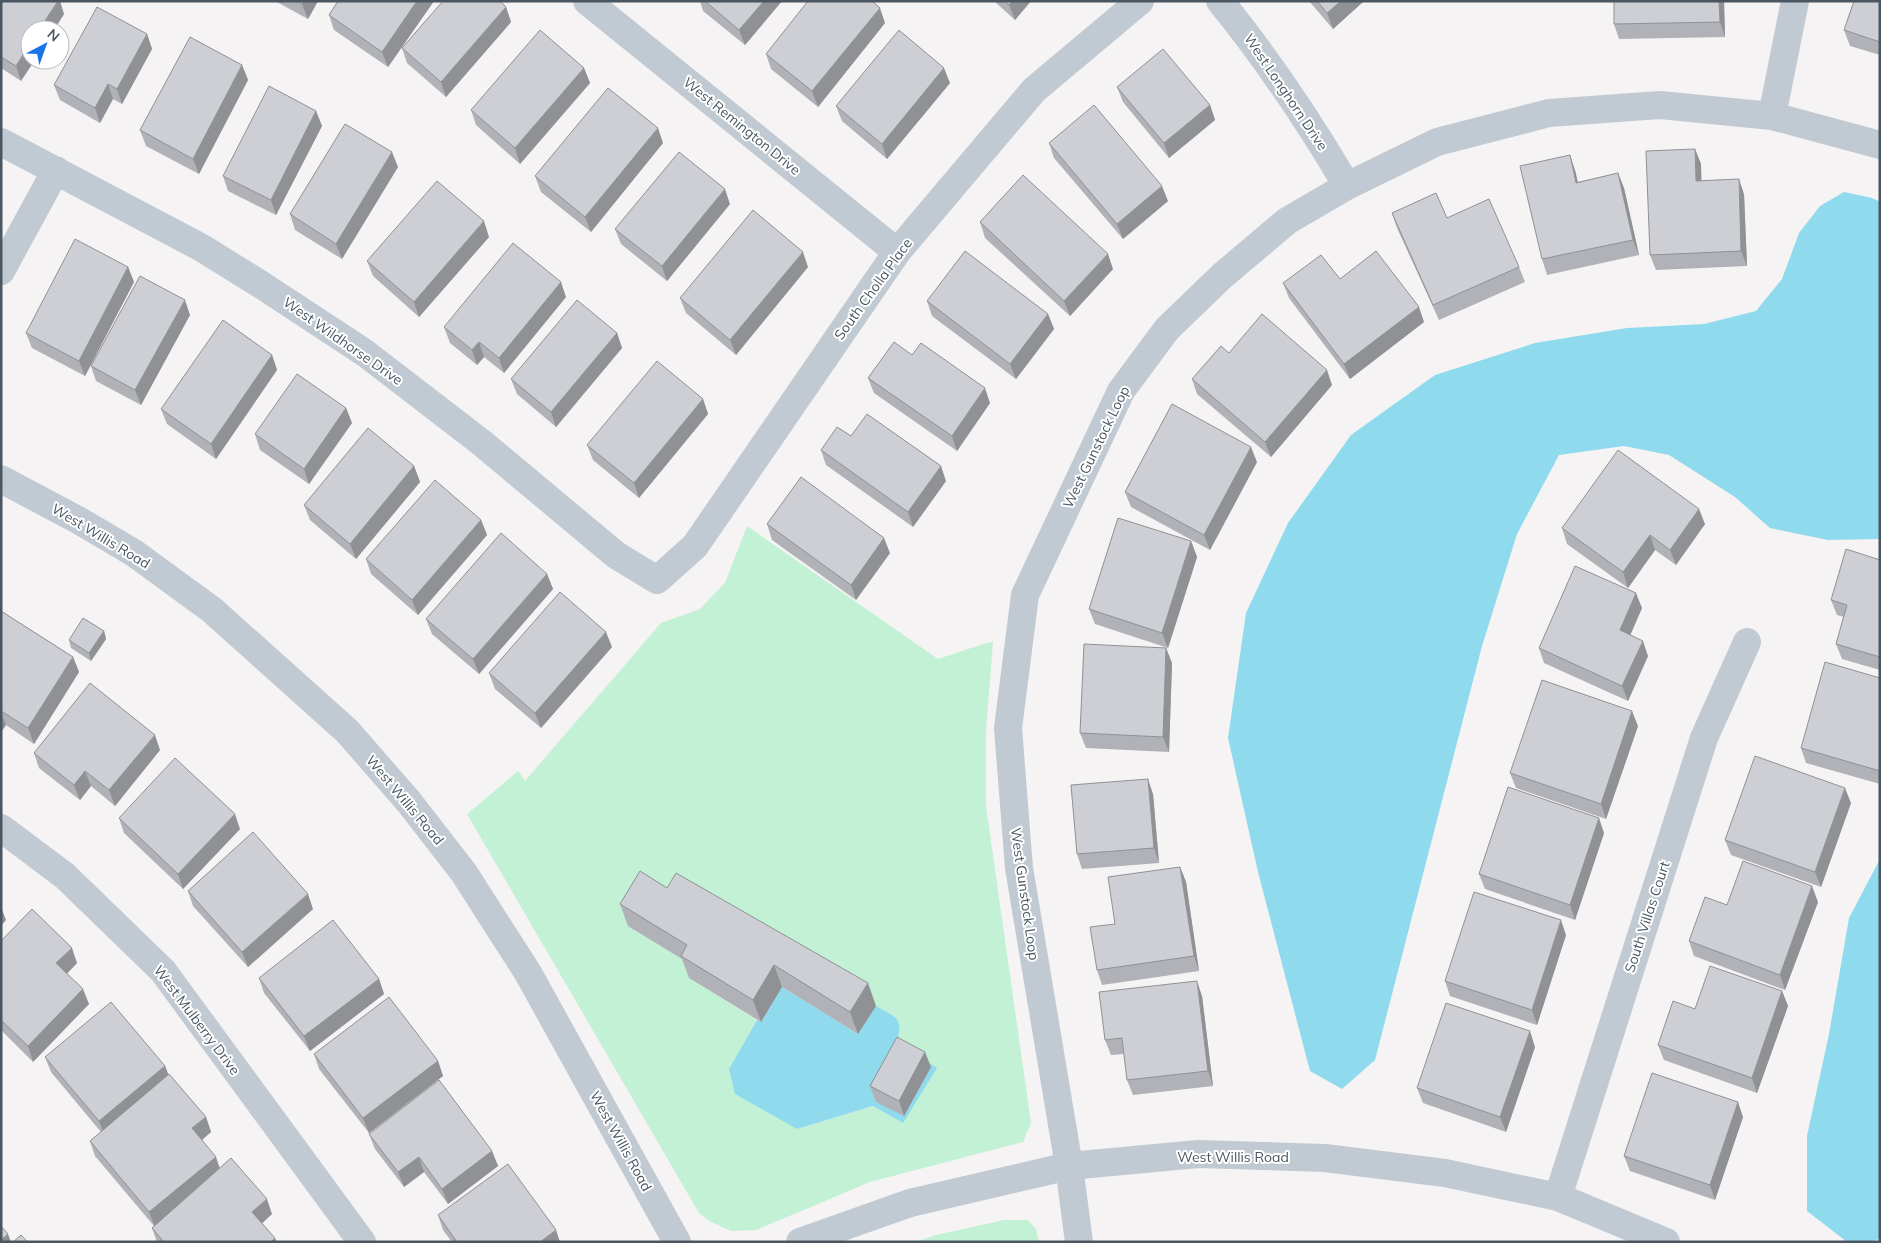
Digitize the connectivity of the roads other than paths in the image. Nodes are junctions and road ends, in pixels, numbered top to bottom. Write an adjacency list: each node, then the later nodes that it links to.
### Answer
1 (587, 1): 10 (street, West Remington Drive)
2 (1140, 1): 10 (street, South Cholla Place)
3 (1220, 1): 9 (street, West Longhorn Drive)
4 (1795, 1): 5 (street)
5 (1772, 116): 7 (street, West Gunstock Loop); 9 (street, West Gunstock Loop)
6 (1, 142): 8 (street, West Wildhorse Drive)
7 (1880, 145)
8 (56, 170): 11 (street); 13 (street, West Wildhorse Drive)
9 (1347, 186): 16 (street, West Gunstock Loop)
10 (897, 252): 13 (street, South Cholla Place)
11 (1, 271)
12 (1, 480): 19 (street, West Willis Road)
13 (657, 580)
14 (1747, 642): 17 (street, South Villas Court)
15 (1, 828): 18 (street, West Mulberry Drive)
16 (1069, 1166): 17 (street, West Willis Road); 20 (street, West Willis Road); 21 (street, West Gunstock Loop)
17 (1558, 1197): 22 (street, West Willis Road)
18 (362, 1242)
19 (677, 1242)
20 (800, 1242)
21 (1079, 1242)
22 (1666, 1242)

